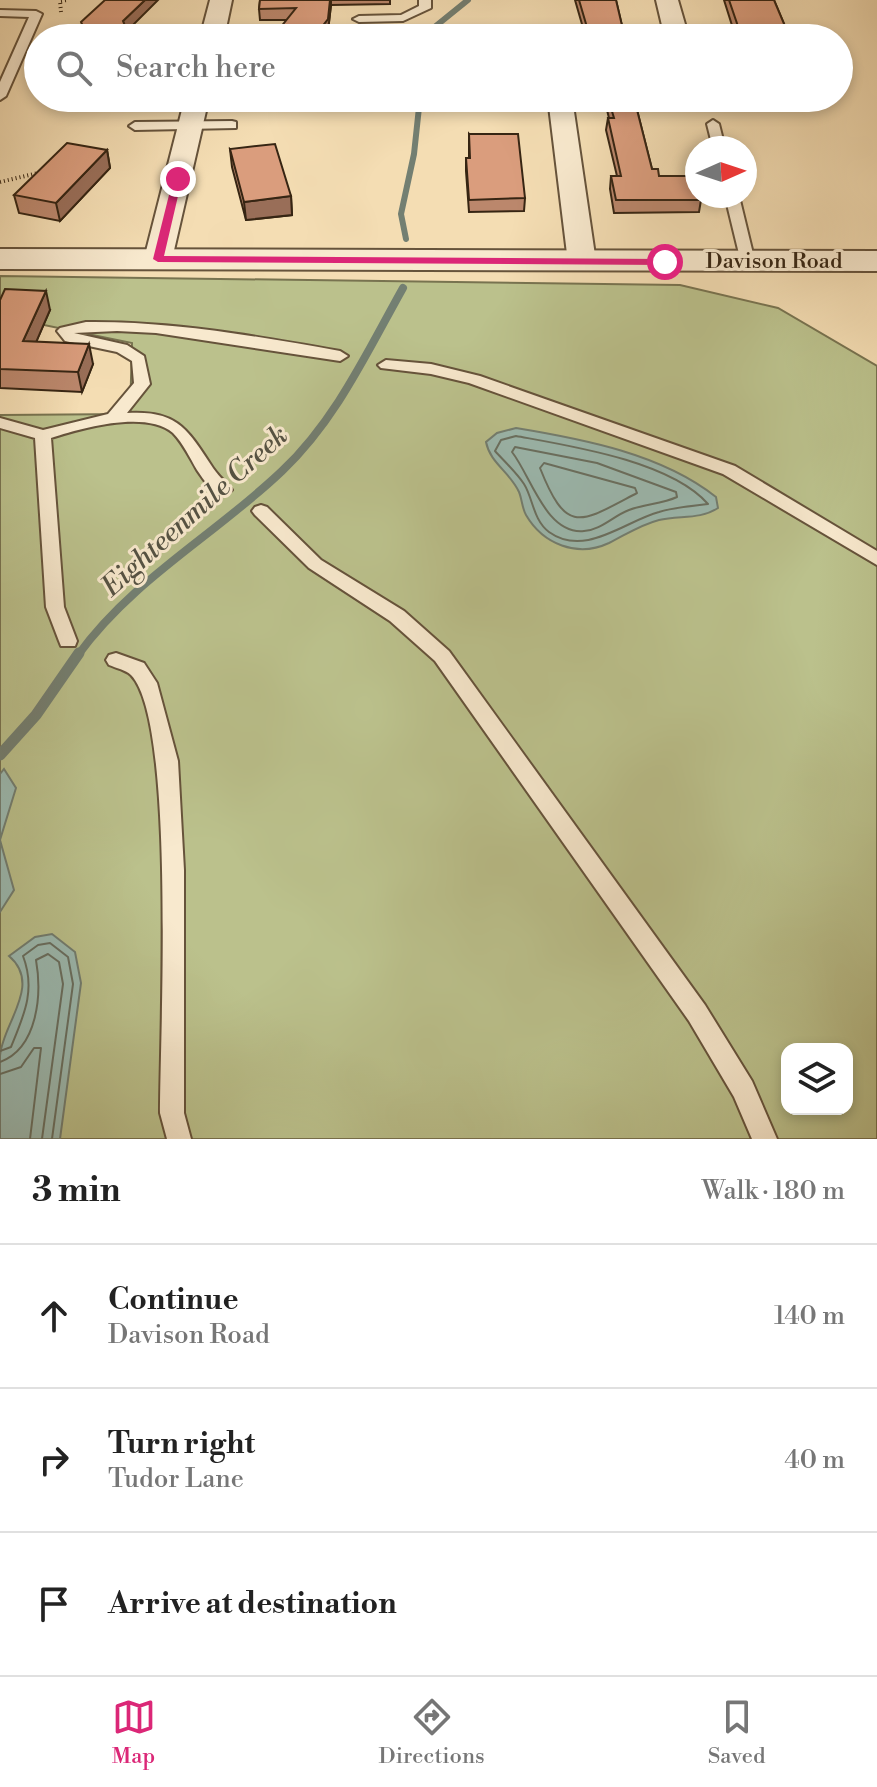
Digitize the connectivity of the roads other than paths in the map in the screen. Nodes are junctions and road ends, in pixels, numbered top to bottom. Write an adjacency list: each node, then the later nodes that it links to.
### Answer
1 (221, 0): 7 (street)
2 (425, 0): 5 (lane)
3 (667, 0): 8 (street)
4 (0, 13): 6 (lane)
5 (359, 19)
6 (32, 24)
7 (215, 24)
8 (673, 24)
9 (24, 41): 10 (lane)
10 (0, 96)
11 (194, 112): 14 (street)
12 (562, 112): 22 (street)
13 (713, 124): 17 (lane)
14 (191, 125): 15 (lane); 16 (lane); 20 (street)
15 (232, 125)
16 (135, 126)
17 (716, 136)
18 (735, 208): 23 (lane)
19 (0, 259): 20 (street, Davison Road)
20 (158, 259): 22 (street, Davison Road)
21 (877, 261): 23 (street, Davison Road)
22 (582, 262): 23 (street, Davison Road)
23 (748, 262)
24 (340, 356): 26 (lane)
25 (386, 365): 31 (lane)
26 (112, 420): 28 (lane); 29 (lane)
27 (0, 423): 28 (lane)
28 (43, 435): 32 (lane)
29 (223, 490)
30 (261, 511): 35 (lane)
31 (877, 559)
32 (68, 641)
33 (116, 660): 34 (lane)
34 (179, 1139)
35 (765, 1139)

